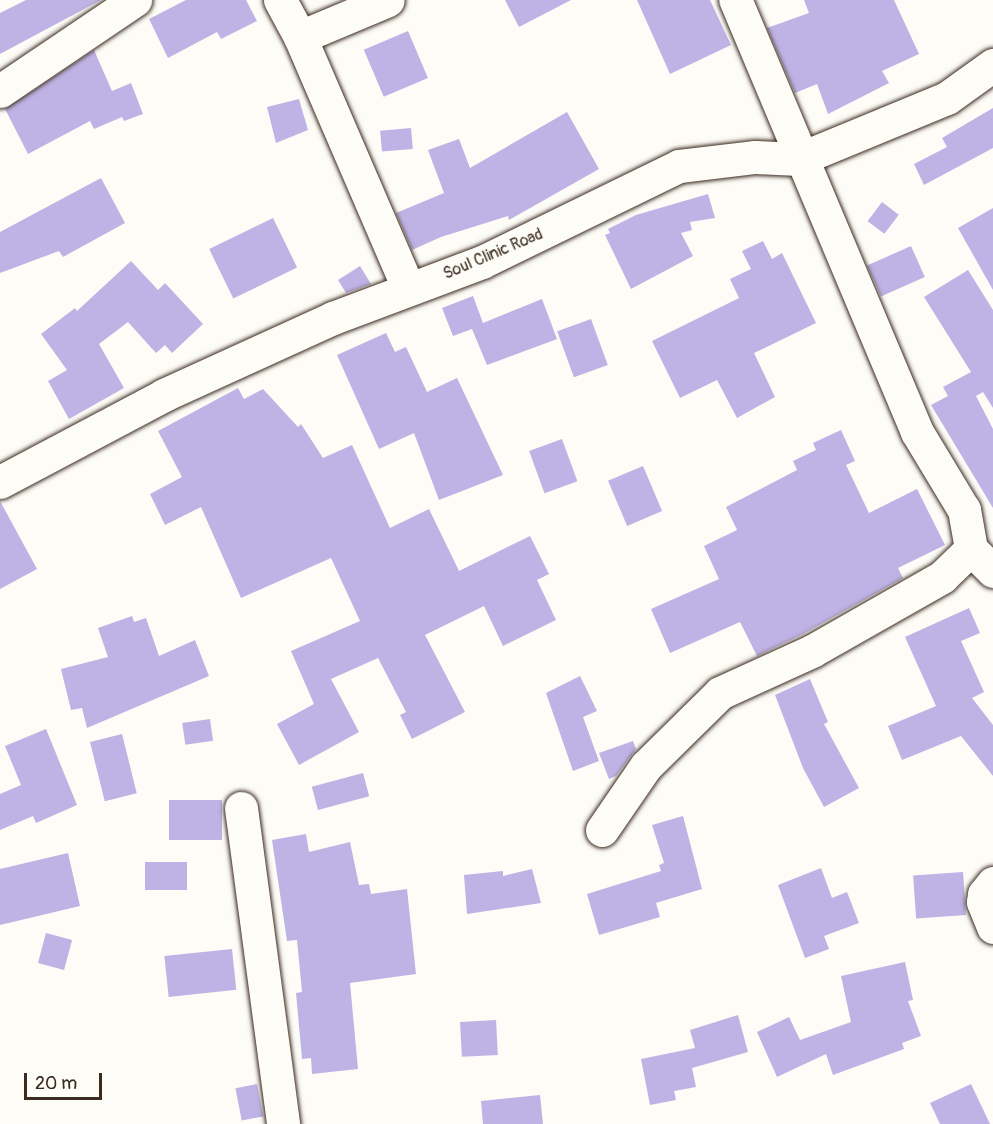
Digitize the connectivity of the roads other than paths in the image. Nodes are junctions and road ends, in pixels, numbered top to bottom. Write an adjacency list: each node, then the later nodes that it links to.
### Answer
1 (135, 0): 7 (street)
2 (280, 0): 5 (street)
3 (388, 0): 5 (street)
4 (735, 0): 8 (street)
5 (300, 37): 9 (street)
6 (989, 73): 8 (street, Soul Clinic Road)
7 (0, 91)
8 (800, 159): 9 (street, Soul Clinic Road); 11 (street)
9 (408, 288): 10 (street, Soul Clinic Road)
10 (0, 482)
11 (986, 556): 13 (street)
12 (241, 808): 16 (street)
13 (602, 830)
14 (993, 883): 15 (street)
15 (993, 927)
16 (283, 1124)

